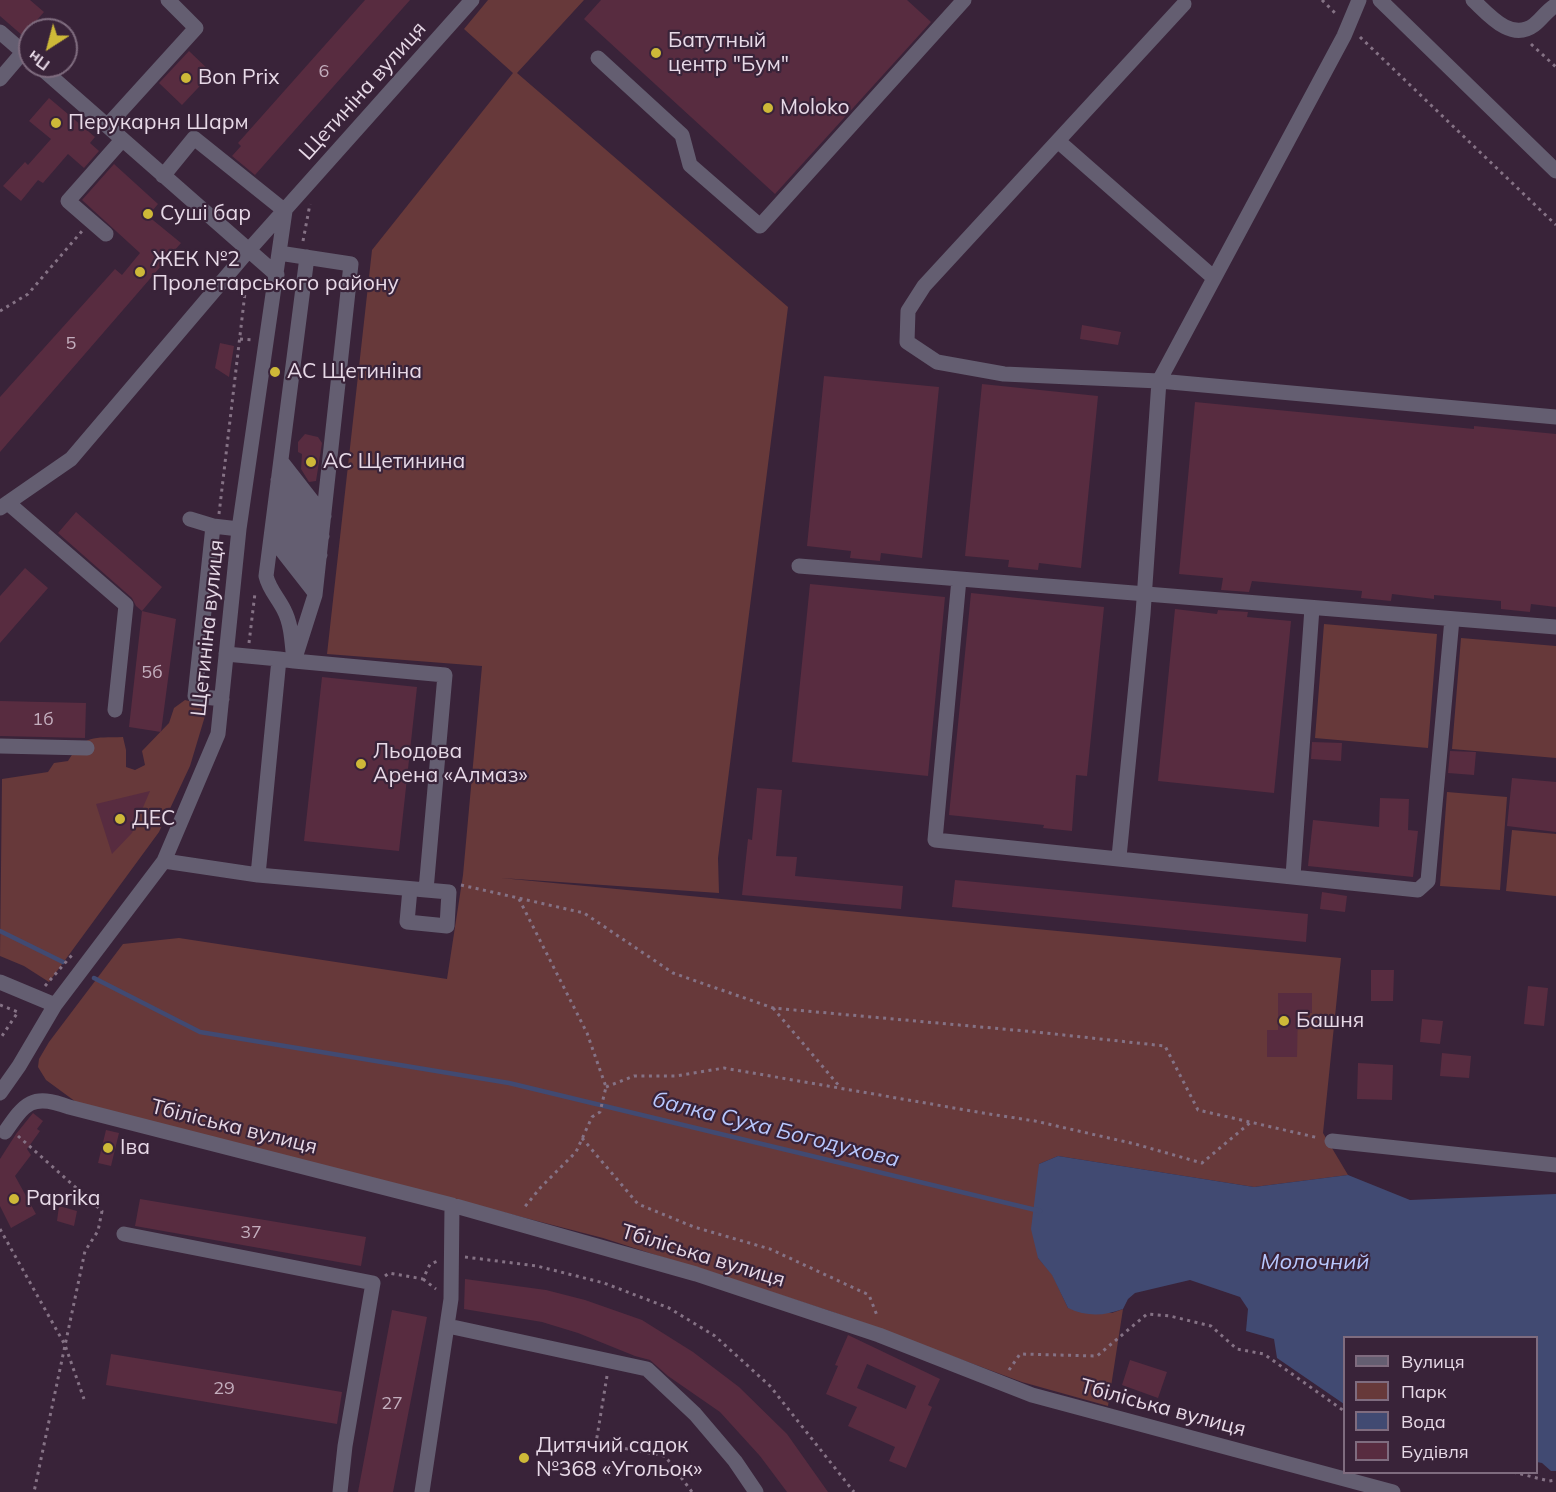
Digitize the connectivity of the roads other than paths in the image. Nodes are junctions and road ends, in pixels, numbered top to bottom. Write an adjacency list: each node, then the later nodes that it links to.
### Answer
1 (168, 0): 15 (street)
2 (472, 0): 20 (street, Щетиніна вулиця)
3 (964, 0): 11 (street)
4 (1359, 0): 26 (street)
5 (1380, 0): 18 (street)
6 (1473, 0): 8 (street)
7 (1184, 4): 17 (street)
8 (1556, 6)
9 (0, 32): 10 (street)
10 (18, 47)
11 (598, 58)
12 (18, 63): 14 (street)
13 (53, 78): 15 (street)
14 (0, 79)
15 (107, 126): 16 (street)
16 (122, 140): 19 (street); 21 (street)
17 (1058, 141): 26 (street); 27 (street)
18 (1556, 171)
19 (163, 176): 20 (street); 22 (street)
20 (285, 211): 22 (street, Щетиніна вулиця); 23 (street, Щетиніна вулиця)
21 (106, 234)
22 (248, 251): 25 (street); 32 (street, Щетиніна вулиця)
23 (279, 253): 24 (street); 25 (street, Щетиніна вулиця)
24 (307, 257): 29 (street); 33 (street)
25 (277, 275): 37 (street, Щетиніна вулиця)
26 (1214, 278): 27 (street)
27 (1160, 381): 28 (street); 45 (street)
28 (1556, 417)
29 (281, 461): 30 (street); 33 (street)
30 (279, 480): 31 (street); 38 (street)
31 (276, 500): 34 (street); 40 (street)
32 (4, 505): 53 (street)
33 (324, 516): 38 (street)
34 (274, 518): 39 (street); 42 (street)
35 (190, 519): 36 (street)
36 (216, 526): 37 (street); 52 (street)
37 (239, 529): 49 (street, Щетиніна вулиця)
38 (322, 536): 40 (street)
39 (272, 538): 44 (street); 51 (street)
40 (320, 555): 42 (street)
41 (799, 566): 43 (street)
42 (317, 575): 44 (street)
43 (959, 579): 45 (street); 56 (street)
44 (315, 593): 51 (street)
45 (1145, 594): 46 (street); 56 (street)
46 (1312, 608): 47 (street); 59 (street)
47 (1452, 619): 48 (street); 59 (street)
48 (1556, 627)
49 (226, 654): 50 (street); 52 (street, Щетиніна вулиця)
50 (279, 659): 51 (street); 58 (street)
51 (294, 661): 58 (street)
52 (222, 699): 57 (street, Щетиніна вулиця)
53 (115, 710)
54 (0, 746): 55 (street)
55 (87, 748)
56 (1119, 857): 59 (street)
57 (164, 861): 58 (street); 61 (street, Щетиніна вулиця)
58 (258, 875)
59 (1293, 876)
60 (0, 982): 61 (street)
61 (55, 1005): 62 (street, Щетиніна вулиця)
62 (0, 1093)
63 (6, 1129): 66 (street, Тбіліська вулиця)
64 (1332, 1141): 65 (street)
65 (1556, 1165)
66 (452, 1205): 68 (street); 72 (street, Тбіліська вулиця)
67 (124, 1234): 69 (street)
68 (448, 1326): 70 (street); 71 (street)
69 (340, 1492)
70 (422, 1492)
71 (756, 1492)
72 (1393, 1492)

